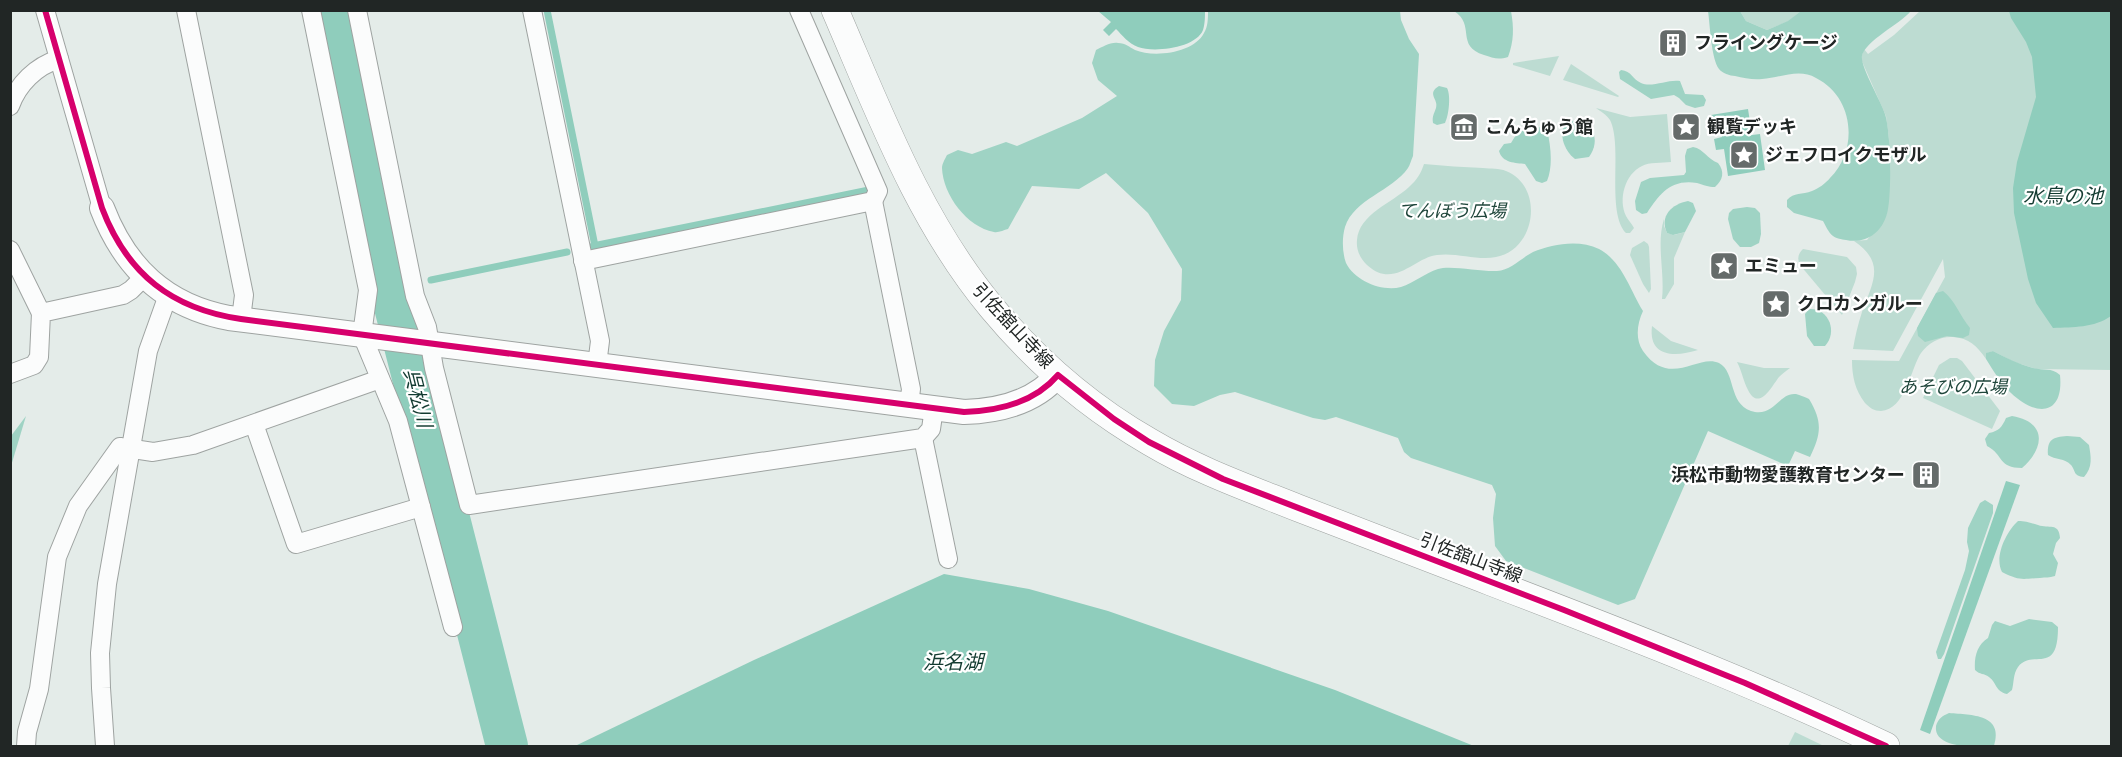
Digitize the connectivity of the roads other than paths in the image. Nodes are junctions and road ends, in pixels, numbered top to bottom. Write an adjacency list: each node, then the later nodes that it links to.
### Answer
1 (45, 10): 8 (street)
2 (186, 10): 17 (street)
3 (310, 10): 18 (street)
4 (357, 10): 19 (street)
5 (532, 10): 13 (street)
6 (799, 10): 10 (street)
7 (835, 10): 22 (main road, 引佐舘山寺線)
8 (59, 59): 9 (street); 11 (street)
9 (10, 106)
10 (873, 201): 13 (street); 24 (street)
11 (102, 208): 14 (street)
12 (10, 250): 16 (street)
13 (583, 261): 20 (street)
14 (145, 276): 15 (street); 16 (street)
15 (168, 295): 17 (street); 28 (street)
16 (41, 313): 21 (street)
17 (241, 319): 18 (street)
18 (368, 335): 19 (street); 23 (street)
19 (427, 343): 20 (street); 27 (street)
20 (597, 365): 24 (street)
21 (10, 374)
22 (1058, 375): 25 (street); 34 (main road, 引佐舘山寺線)
23 (381, 378): 26 (street); 29 (street)
24 (909, 405): 25 (street)
25 (934, 408): 27 (street)
26 (254, 424): 28 (street); 29 (street)
27 (923, 438): 30 (street)
28 (131, 448): 32 (street); 33 (street)
29 (421, 507): 31 (street)
30 (948, 559)
31 (453, 627)
32 (21, 743)
33 (105, 747)
34 (1886, 747)

